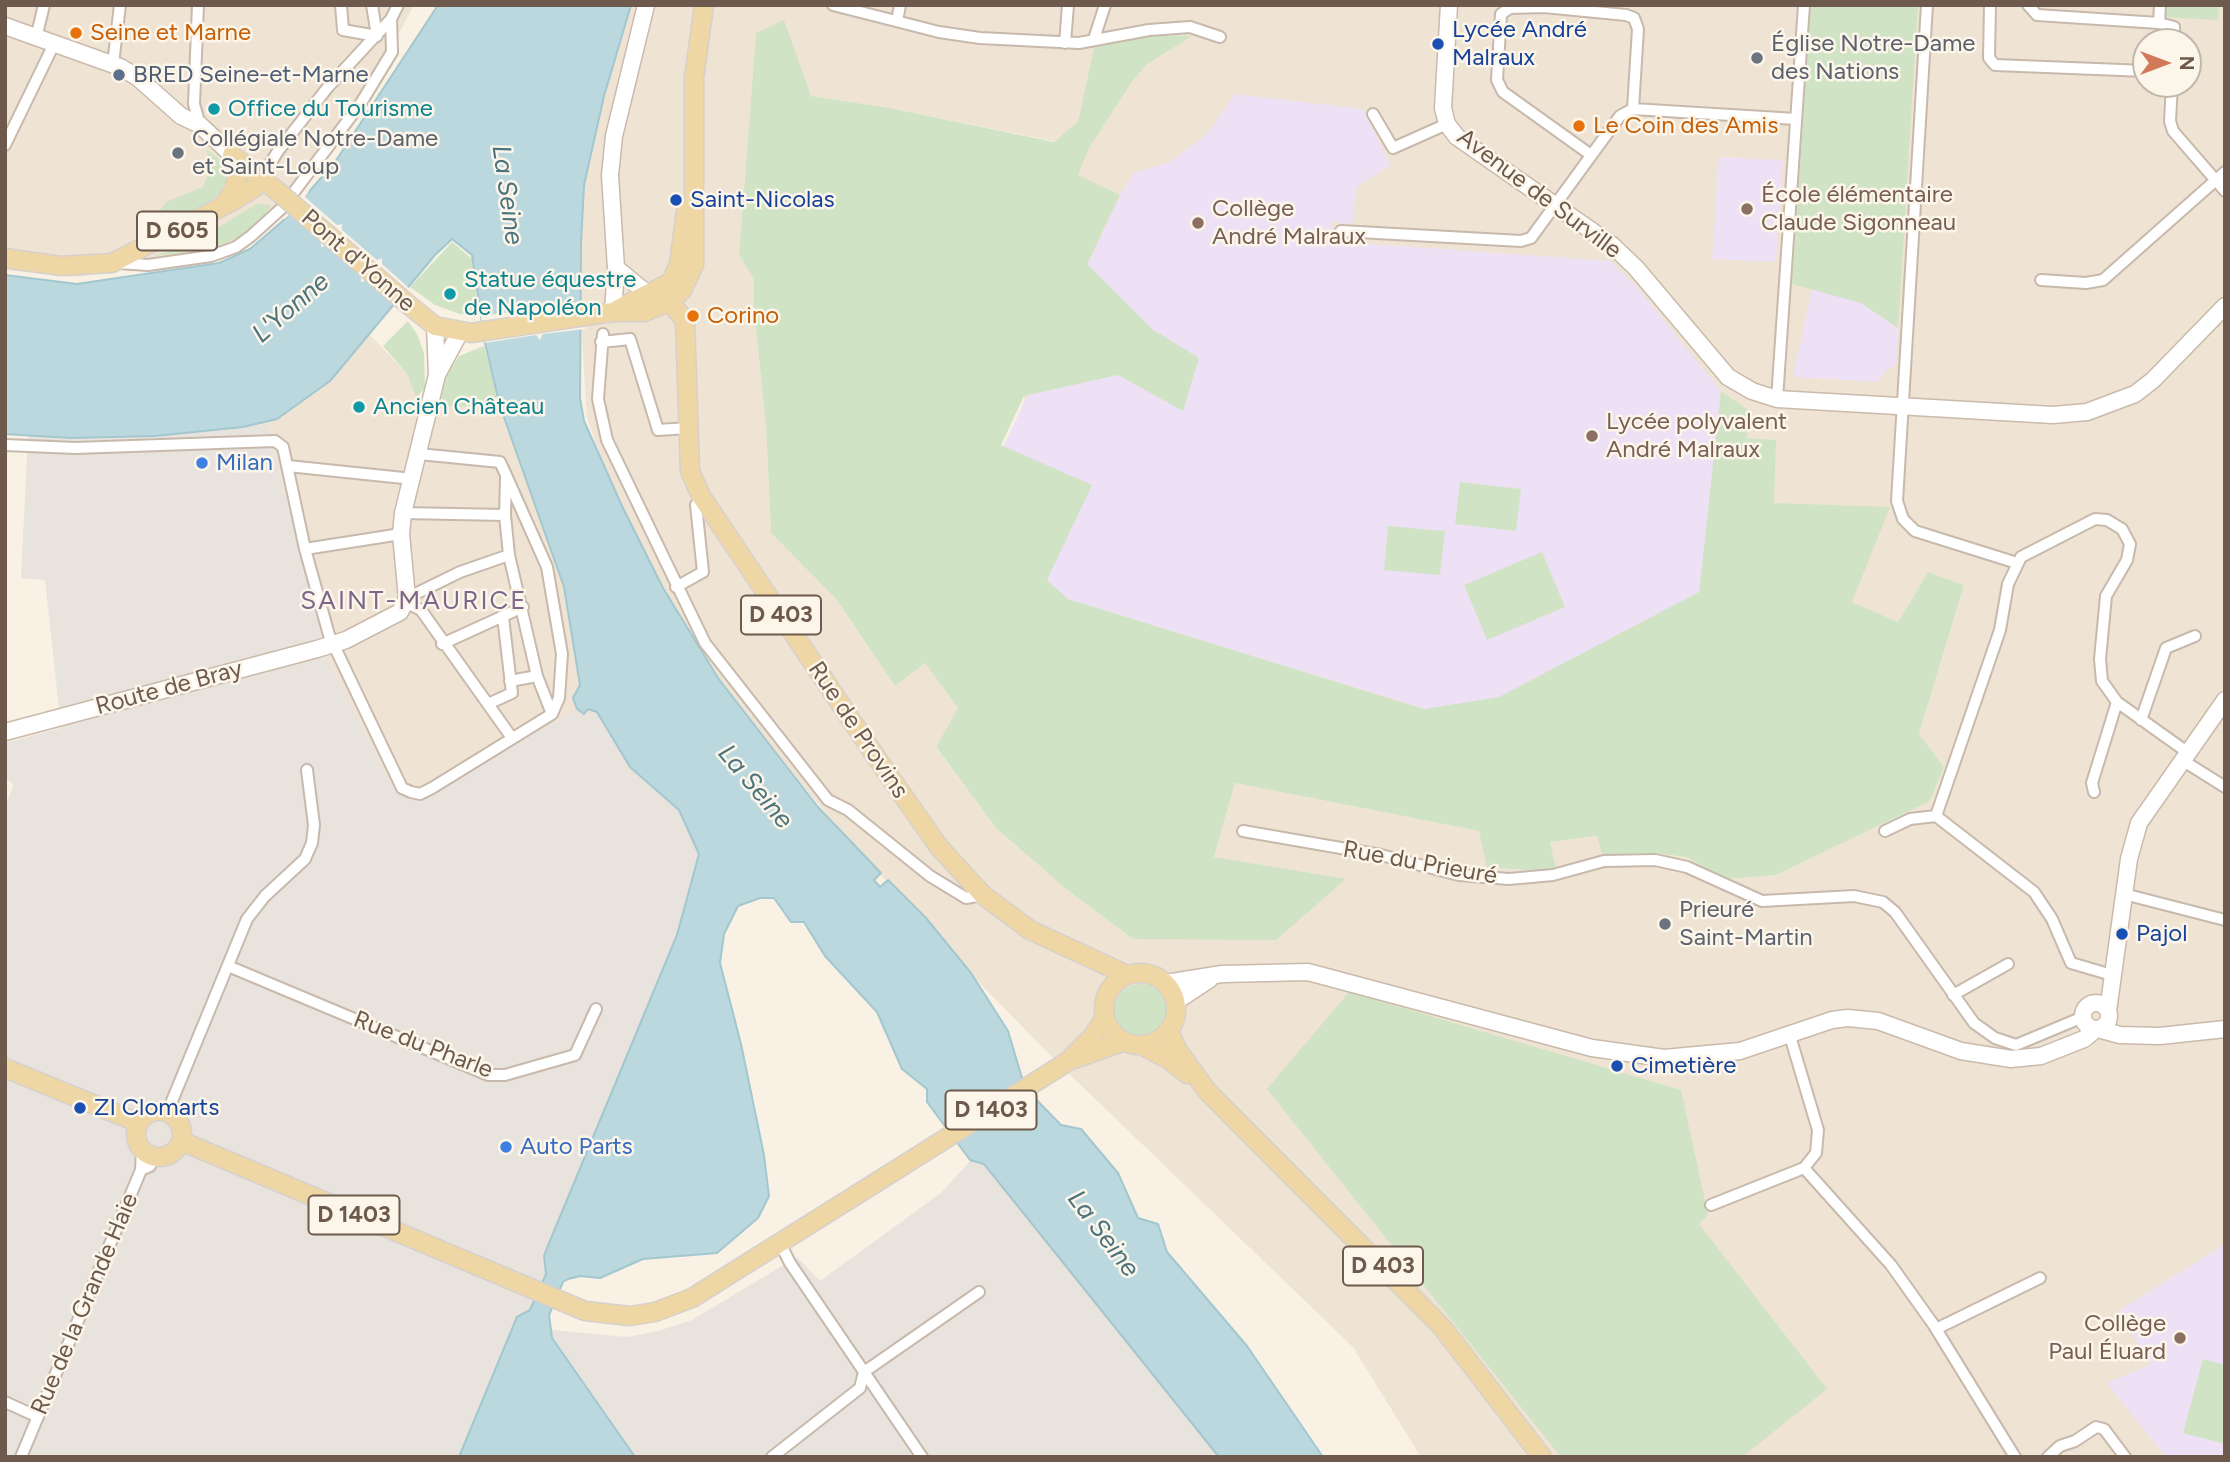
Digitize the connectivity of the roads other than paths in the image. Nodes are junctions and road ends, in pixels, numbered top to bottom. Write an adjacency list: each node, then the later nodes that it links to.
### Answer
1 (44, 5): 27 (street)
2 (120, 5): 31 (street)
3 (198, 5): 34 (street)
4 (341, 5): 25 (street)
5 (372, 5): 25 (street)
6 (398, 5): 20 (street)
7 (646, 5): 53 (street)
8 (833, 5): 21 (street)
9 (900, 5): 21 (street)
10 (1068, 5): 29 (street)
11 (1105, 5): 28 (street)
12 (1449, 5): 39 (street, Avenue de Surville)
13 (1804, 5): 38 (street)
14 (1927, 5): 62 (street)
15 (1990, 5): 32 (street)
16 (2028, 5): 22 (street)
17 (2160, 5): 22 (street)
18 (1531, 7): 35 (street); 43 (street)
19 (703, 9): 55 (main road)
20 (391, 19): 25 (street); 52 (street)
21 (897, 21): 29 (street)
22 (2159, 23): 24 (street)
23 (5, 26): 27 (street)
24 (2174, 28)
25 (377, 36): 45 (street)
26 (1220, 37): 28 (street)
27 (36, 38): 30 (street)
28 (1094, 38): 29 (street)
29 (1065, 43)
30 (54, 44): 31 (street); 41 (street)
31 (113, 64): 36 (street)
32 (2132, 70)
33 (2171, 98): 46 (street)
34 (194, 104): 36 (street); 40 (street)
35 (1633, 109): 38 (street); 43 (street)
36 (175, 112): 40 (street)
37 (1373, 114): 39 (street)
38 (1796, 119): 61 (street)
39 (1447, 124): 49 (street, Avenue de Surville)
40 (200, 125): 42 (street)
41 (5, 145)
42 (232, 155): 45 (main road, Pont d'Yonne); 48 (main road)
43 (1591, 155): 49 (street)
44 (2225, 172): 46 (street)
45 (262, 177): 48 (main road, D 605); 58 (main road, Pont d'Yonne, bridge)
46 (2215, 180): 47 (street); 54 (street)
47 (2225, 191)
48 (225, 205): 52 (main road, D 605)
49 (1556, 206): 50 (street); 61 (street, Avenue de Surville)
50 (1341, 231)
51 (5, 258): 52 (main road, D 605)
52 (111, 262)
53 (620, 271): 55 (street); 57 (street)
54 (2041, 279)
55 (660, 296): 57 (main road); 63 (main road, Rue de Provins / D 403)
56 (2225, 306): 62 (street, Avenue de Surville)
57 (622, 310): 59 (main road)
58 (435, 326): 59 (main road); 60 (street)
59 (460, 332): 60 (street)
60 (437, 375): 65 (street)
61 (1777, 399): 62 (street, Avenue de Surville)
62 (1903, 406): 75 (street)
63 (688, 428): 69 (main road, Rue de Provins / D 403); 76 (street)
64 (5, 445): 66 (street)
65 (419, 454): 67 (street); 68 (street)
66 (289, 466): 68 (street); 73 (street)
67 (506, 475): 71 (street); 88 (street)
68 (413, 479): 70 (street)
69 (704, 500): 76 (street); 100 (main road, Rue de Provins / D 403)
70 (403, 513): 71 (street); 72 (street)
71 (505, 515): 74 (street)
72 (401, 534): 73 (street); 77 (street)
73 (305, 549): 81 (street)
74 (509, 555): 77 (street); 78 (street)
75 (2017, 563): 86 (street); 96 (street)
76 (676, 587): 100 (street)
77 (407, 601): 81 (street, Route de Bray); 82 (street)
78 (523, 607): 79 (street); 83 (street)
79 (503, 617): 82 (street); 84 (street)
80 (2195, 636): 89 (street)
81 (332, 644): 90 (street, Route de Bray); 91 (street)
82 (442, 644): 87 (street)
83 (537, 676): 84 (street); 88 (street)
84 (510, 681): 87 (street)
85 (2225, 700): 92 (street)
86 (2117, 702): 89 (street); 95 (street)
87 (488, 704): 91 (street)
88 (552, 714): 91 (street)
89 (2141, 720): 92 (street)
90 (5, 732)
91 (512, 737)
92 (2184, 756): 94 (street); 99 (street)
93 (307, 770): 104 (street)
94 (2225, 787)
95 (2094, 792)
96 (1936, 816): 98 (street); 107 (street)
97 (1243, 831): 110 (street, Rue du Prieuré)
98 (1885, 831)
99 (2124, 894): 101 (street); 107 (street)
100 (983, 895): 102 (main road, Rue de Provins / D 403)
101 (2225, 920)
102 (1090, 957): 106 (main road, Rue de Provins / D 403); 109 (main road)
103 (2008, 964): 110 (street)
104 (228, 966): 112 (street, Rue du Pharle); 123 (street)
105 (1222, 974): 108 (street); 111 (street); 117 (street)
106 (1127, 975): 108 (main road); 109 (main road)
107 (2111, 979): 113 (street)
108 (1166, 983): 111 (main road)
109 (1108, 990): 114 (main road)
110 (1953, 995): 113 (street)
111 (1175, 1002): 116 (main road)
112 (596, 1009)
113 (2097, 1018): 115 (street); 117 (street)
114 (1104, 1019): 118 (main road); 120 (main road, D 1403)
115 (2225, 1029)
116 (1169, 1031): 119 (main road); 122 (main road, D 403)
117 (1790, 1036): 127 (street)
118 (1122, 1042): 119 (main road); 120 (main road, D 1403)
119 (1143, 1046): 122 (main road, D 403)
120 (1067, 1062): 129 (main road, D 1403)
121 (5, 1068): 124 (main road)
122 (1207, 1091): 139 (main road, D 403)
123 (167, 1113): 124 (main road); 125 (main road)
124 (139, 1123): 126 (main road)
125 (181, 1141): 126 (main road); 129 (main road, D 1403)
126 (148, 1153): 135 (street, Rue de la Grande Haie)
127 (1804, 1168): 128 (street); 132 (street)
128 (1711, 1205)
129 (780, 1243): 133 (street)
130 (2040, 1278): 132 (street)
131 (979, 1292): 133 (street)
132 (1936, 1329): 140 (street)
133 (863, 1372): 137 (street); 138 (street)
134 (5, 1402): 135 (street)
135 (37, 1417): 136 (street, Rue de la Grande Haie)
136 (21, 1457)
137 (772, 1457)
138 (922, 1457)
139 (1542, 1457)
140 (2015, 1457)
141 (2048, 1457): 142 (street)
142 (2125, 1457)

